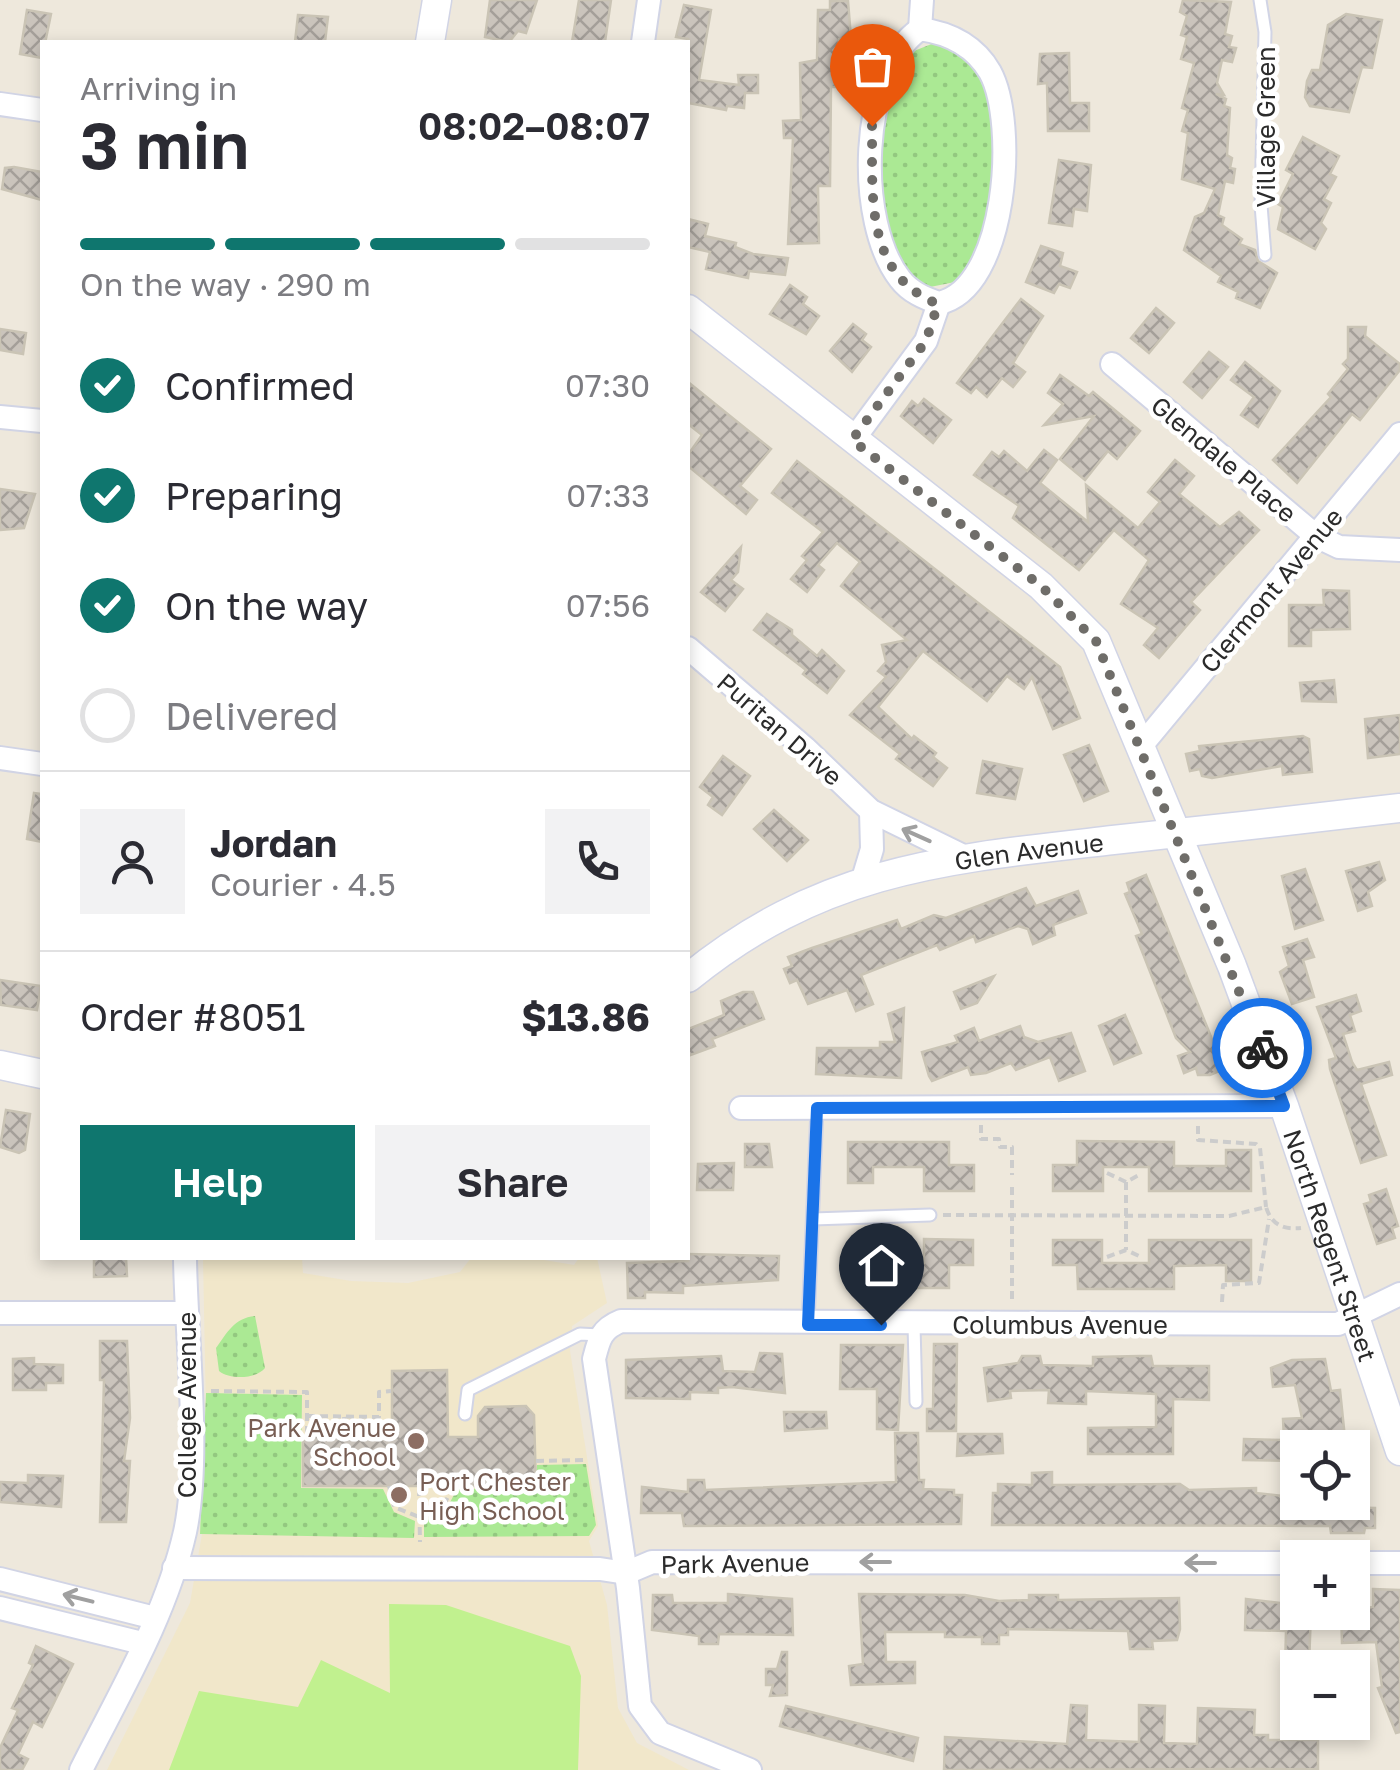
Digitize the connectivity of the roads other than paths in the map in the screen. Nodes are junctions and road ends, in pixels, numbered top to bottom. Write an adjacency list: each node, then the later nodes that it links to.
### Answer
1 (437, 0): 6 (street)
2 (649, 0): 7 (street)
3 (922, 0): 5 (street)
4 (1260, 0): 10 (lane, Village Green)
5 (920, 28): 11 (street); 11 (street)
6 (430, 40)
7 (642, 40)
8 (0, 104): 9 (street)
9 (40, 110)
10 (1265, 255)
11 (938, 304): 17 (street)
12 (690, 312): 17 (street, North Regent Street)
13 (1112, 364): 18 (street, Glendale Place)
14 (0, 418): 15 (street)
15 (40, 422)
16 (1400, 434): 18 (street, Clermont Avenue)
17 (852, 440): 21 (street, North Regent Street)
18 (1316, 536): 19 (street, Glendale Place); 21 (street, Clermont Avenue)
19 (1400, 550)
20 (690, 650): 25 (street, Puritan Drive)
21 (1142, 746): 26 (street, North Regent Street)
22 (0, 758): 23 (street)
23 (40, 764)
24 (1400, 808): 26 (street, Glen Avenue)
25 (871, 811): 27 (street, Puritan Drive, one-way to 25); 28 (street)
26 (1176, 833): 27 (street, Glen Avenue); 32 (street, North Regent Street)
27 (963, 856): 28 (street, Glen Avenue)
28 (863, 879): 29 (street, Glen Avenue)
29 (690, 977)
30 (0, 1065): 31 (street)
31 (40, 1074)
32 (1284, 1106): 34 (street); 41 (street, North Regent Street)
33 (741, 1108): 34 (street)
34 (817, 1108): 36 (lane)
35 (930, 1214): 36 (lane)
36 (813, 1219): 42 (lane)
37 (185, 1260): 40 (street, College Avenue)
38 (1400, 1294): 41 (street, Columbus Avenue)
39 (0, 1312): 40 (street)
40 (186, 1313): 51 (street, College Avenue)
41 (1355, 1316): 43 (street, Columbus Avenue); 47 (street, North Regent Street)
42 (808, 1325): 43 (street, Columbus Avenue); 44 (street, Columbus Avenue)
43 (914, 1325): 45 (lane)
44 (600, 1335): 46 (lane); 52 (street)
45 (916, 1402)
46 (465, 1414)
47 (1400, 1450)
48 (1280, 1563): 52 (street, Park Avenue, one-way to 52)
49 (1370, 1563): 50 (street)
50 (1400, 1563)
51 (174, 1568): 52 (street, Park Avenue); 55 (street, College Avenue)
52 (626, 1573): 58 (street)
53 (0, 1579): 55 (street, one-way to 53)
54 (0, 1608): 56 (street)
55 (155, 1618): 56 (street, College Avenue)
56 (142, 1643): 57 (street, College Avenue)
57 (82, 1770)
58 (750, 1770)

